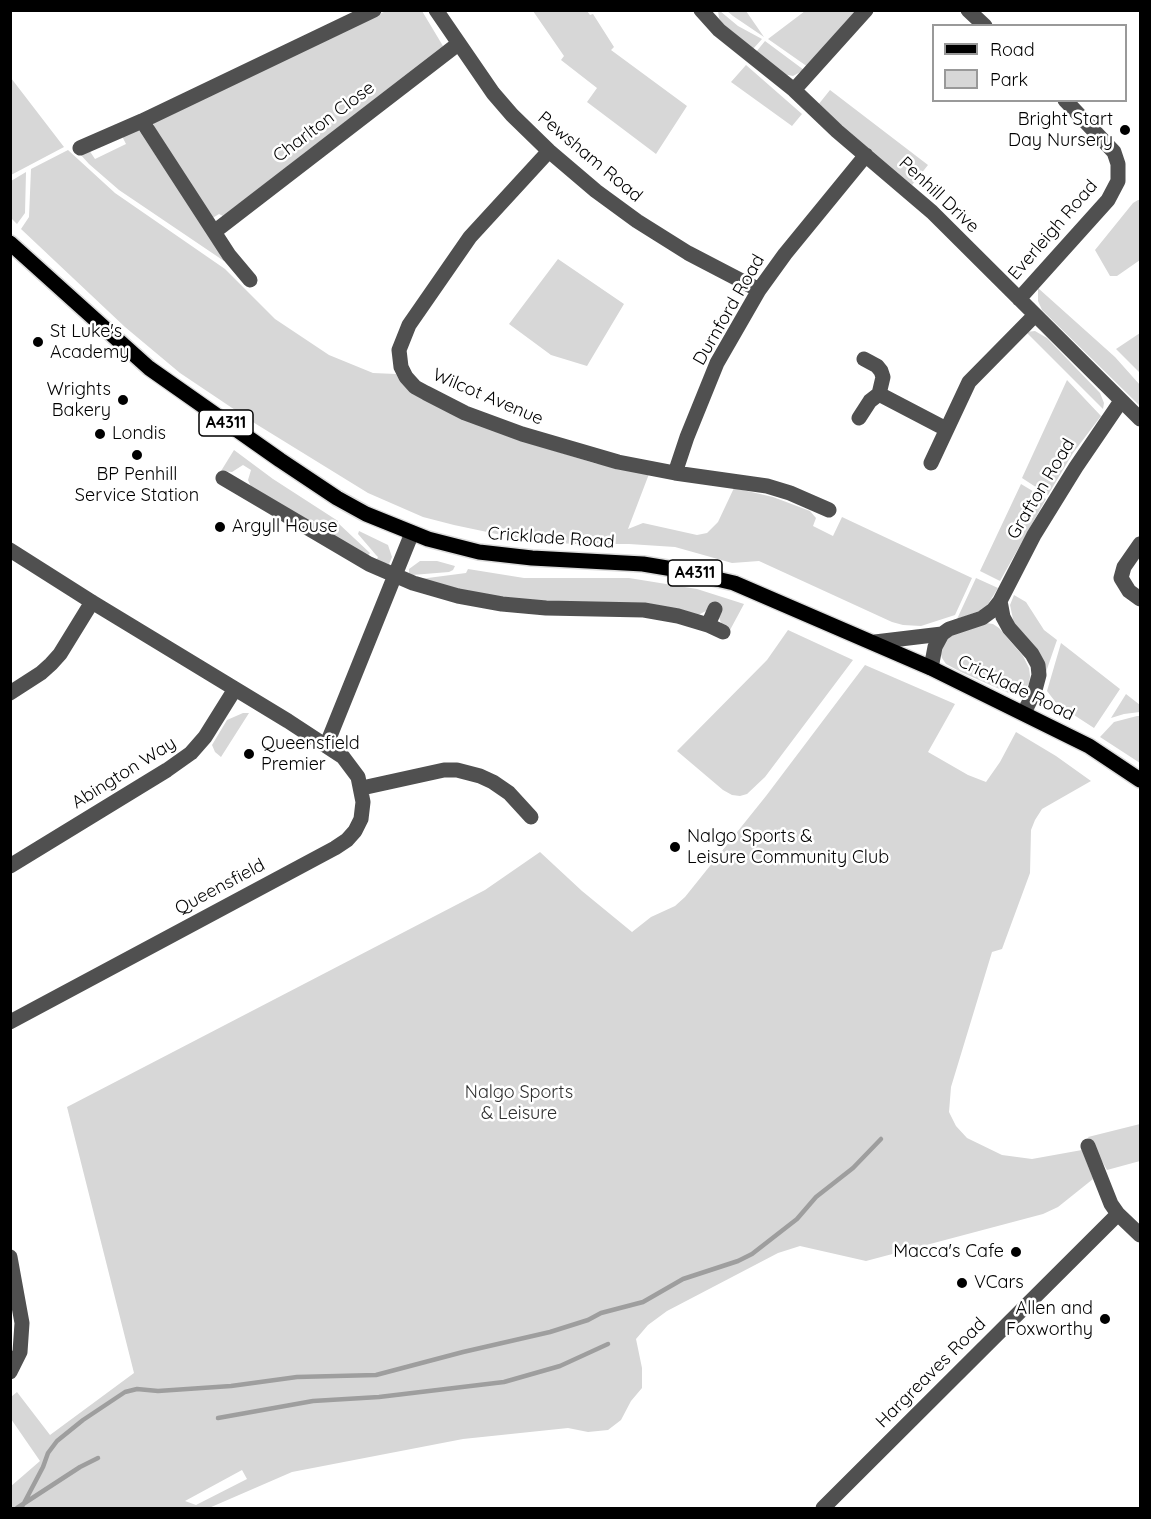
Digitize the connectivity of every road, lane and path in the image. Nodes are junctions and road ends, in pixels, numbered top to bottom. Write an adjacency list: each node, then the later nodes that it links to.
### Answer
1 (374, 10): 10 (street)
2 (435, 10): 7 (street, Pewsham Road)
3 (702, 10): 8 (street, Penhill Drive)
4 (866, 10): 8 (street)
5 (968, 10): 6 (street)
6 (983, 24)
7 (458, 44): 12 (street, Pewsham Road); 14 (street, Charlton Close)
8 (794, 90): 13 (street, Penhill Drive)
9 (1067, 102): 18 (street, Everleigh Road)
10 (141, 121): 11 (street); 14 (street)
11 (80, 148)
12 (549, 151): 17 (street, Pewsham Road); 27 (street, Wilcot Avenue)
13 (866, 155): 17 (street, Durnford Road); 18 (street, Penhill Drive)
14 (214, 232): 16 (street)
15 (10, 243): 30 (main road, Cricklade Road / A4311)
16 (250, 280)
17 (759, 290): 27 (street, Durnford Road)
18 (1019, 299): 19 (street, Penhill Drive)
19 (1035, 315): 22 (street, Penhill Drive); 25 (street)
20 (864, 359): 21 (street)
21 (879, 394): 23 (street); 25 (street)
22 (1121, 401): 24 (street, Penhill Drive); 35 (street, Grafton Road)
23 (859, 418)
24 (1140, 419)
25 (946, 429): 26 (street)
26 (932, 463)
27 (675, 473): 29 (street, Wilcot Avenue)
28 (234, 479): 33 (street)
29 (829, 510)
30 (412, 534): 33 (street); 41 (main road, Cricklade Road / A4311)
31 (1140, 544): 34 (street)
32 (10, 550): 36 (street)
33 (394, 577): 38 (street); 46 (street)
34 (1140, 599)
35 (1000, 601): 40 (street, Grafton Road); 45 (street)
36 (92, 602): 43 (street); 44 (street)
37 (715, 609): 38 (street)
38 (708, 625): 39 (street)
39 (723, 632)
40 (942, 634): 41 (street, Grafton Road); 42 (street)
41 (875, 642): 42 (main road, Cricklade Road / A4311)
42 (931, 668): 45 (main road, Cricklade Road / A4311)
43 (235, 689): 46 (street); 50 (street, Abington Way)
44 (10, 693)
45 (1024, 713): 47 (main road, Cricklade Road / A4311)
46 (326, 746): 48 (street)
47 (1140, 780)
48 (362, 788): 49 (street); 51 (street, Queensfield)
49 (531, 816)
50 (10, 866)
51 (10, 1022)
52 (1088, 1146): 53 (street)
53 (1118, 1214): 54 (street); 57 (street, Hargreaves Road)
54 (1140, 1235)
55 (10, 1257): 56 (street)
56 (10, 1372)
57 (823, 1509)

